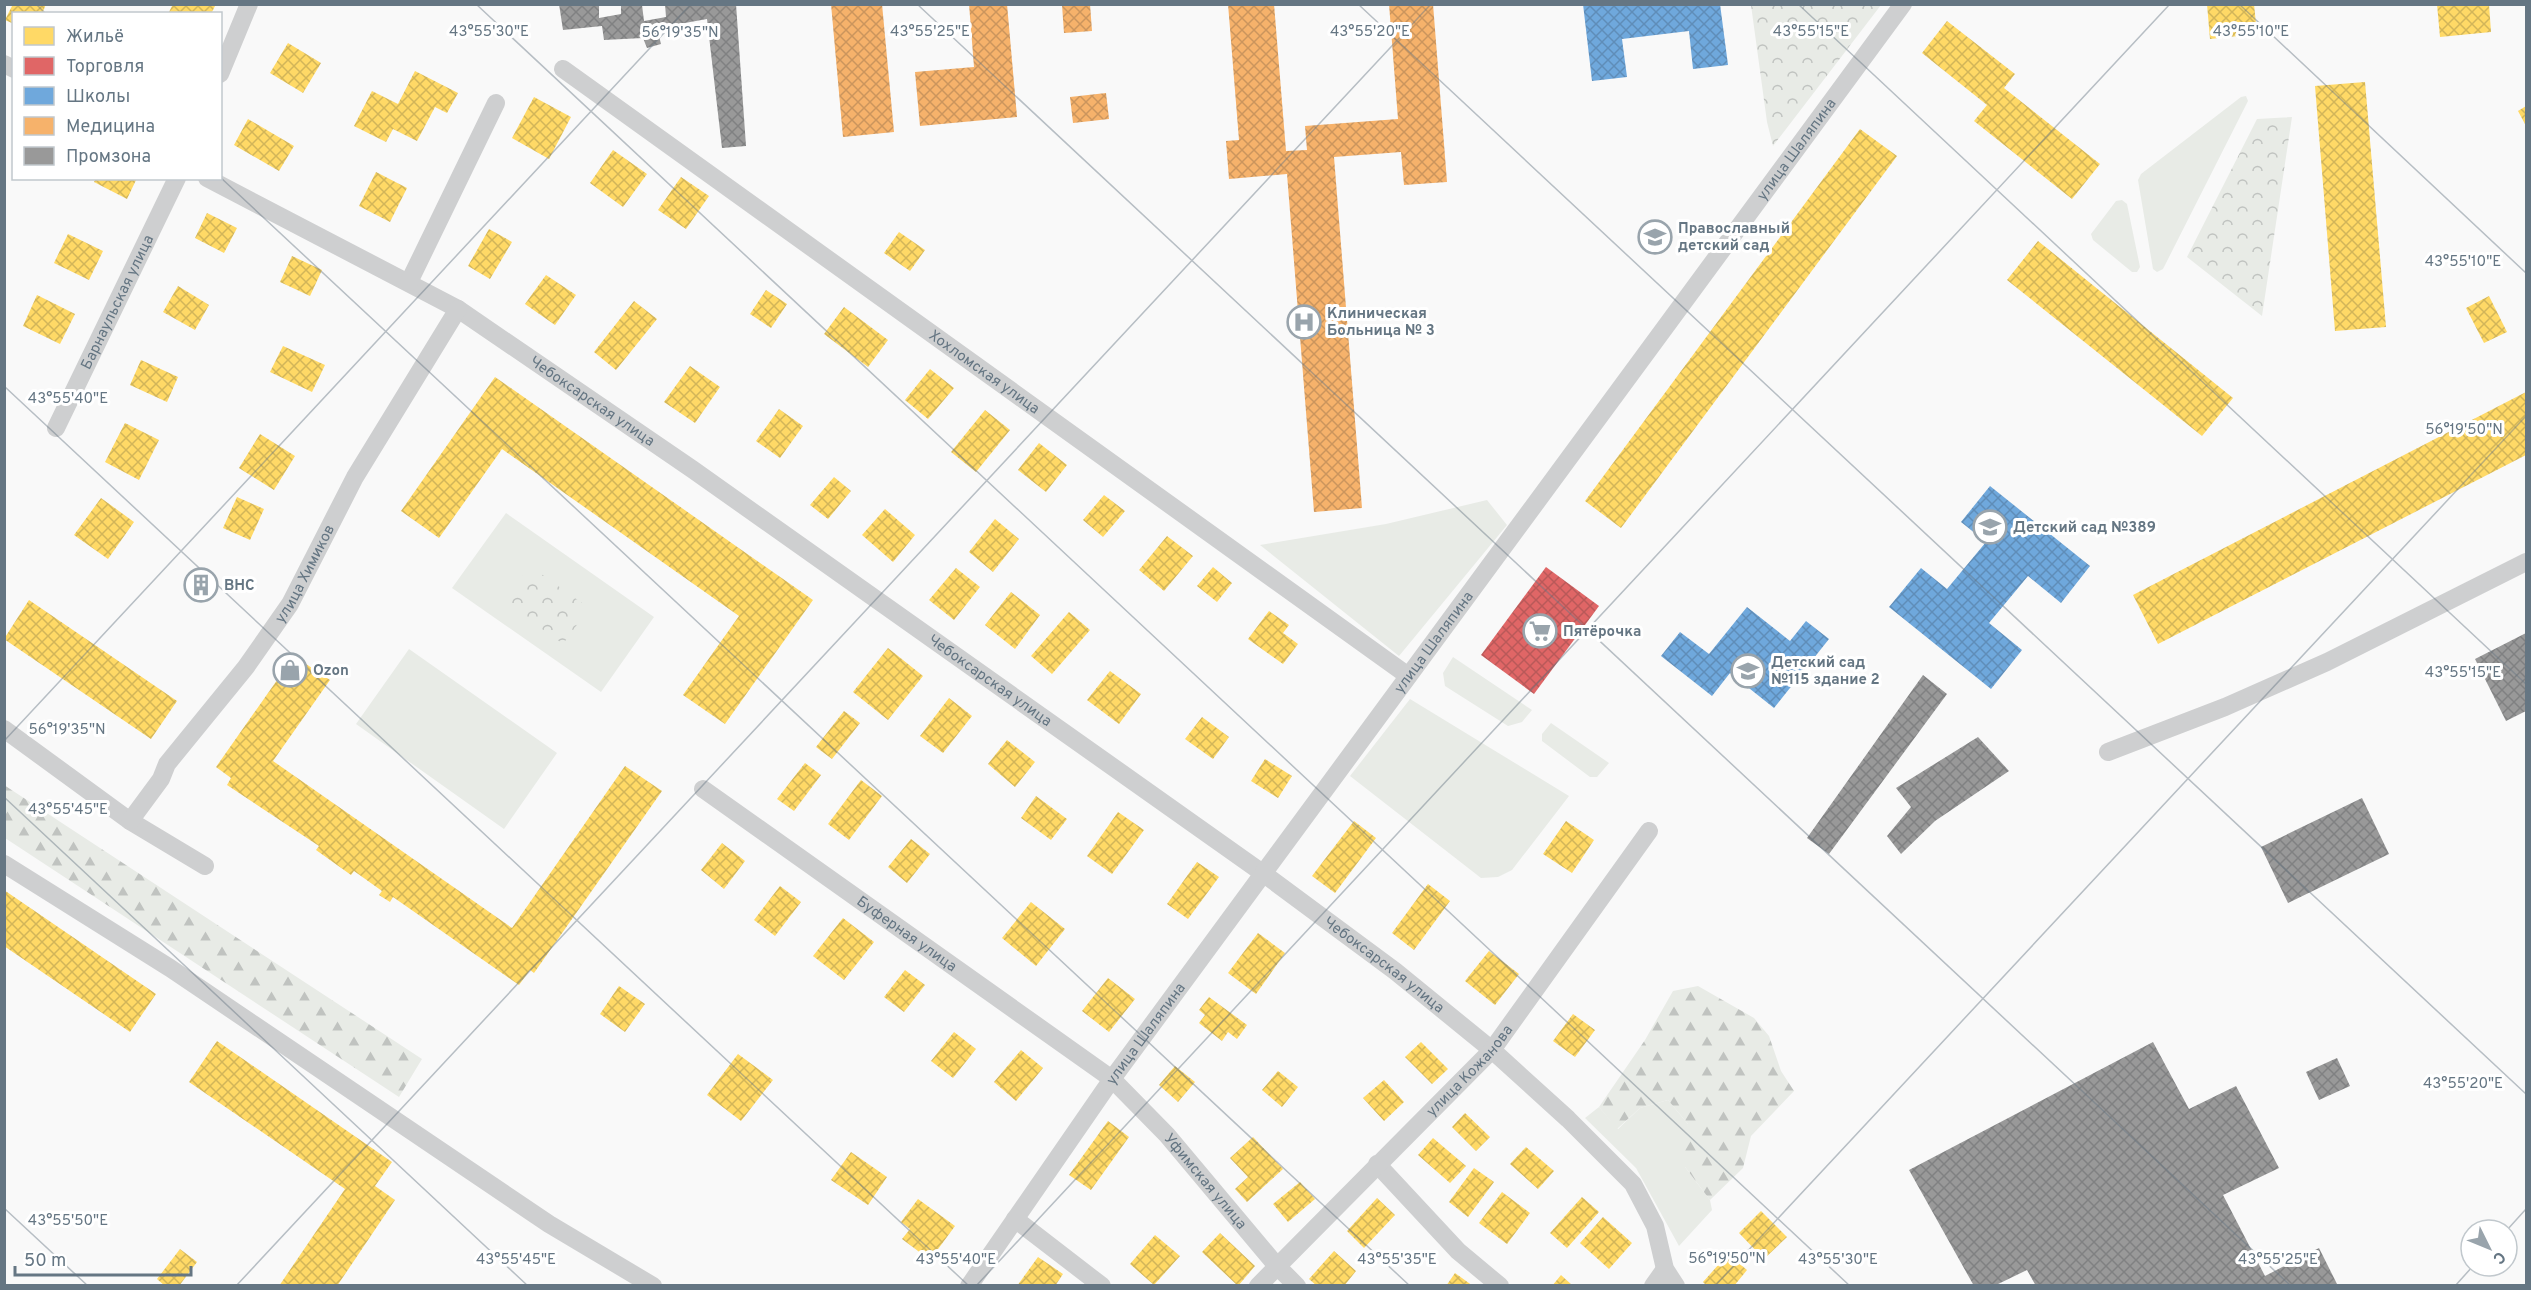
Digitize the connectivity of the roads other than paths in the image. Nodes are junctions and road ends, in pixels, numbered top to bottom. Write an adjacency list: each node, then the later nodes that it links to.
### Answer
1 (249, 4): 3 (street)
2 (1903, 4): 12 (street, улица Шаляпина)
3 (222, 69)
4 (563, 69): 12 (street, Хохломская улица)
5 (496, 103): 8 (street)
6 (176, 180): 10 (street, Барнаульская улица)
7 (211, 180): 8 (street, Чебоксарская улица)
8 (409, 282): 9 (street, Чебоксарская улица)
9 (458, 309): 16 (street, улица Химиков); 20 (street, Чебоксарская улица)
10 (56, 428)
11 (2526, 562): 14 (street)
12 (1407, 675): 20 (street, улица Шаляпина)
13 (4, 729): 16 (street)
14 (2108, 752)
15 (703, 789): 22 (street, Буферная улица)
16 (130, 821): 19 (street)
17 (1649, 831): 21 (street, улица Кожанова)
18 (4, 864): 27 (street)
19 (205, 866)
20 (1264, 874): 21 (street, Чебоксарская улица); 22 (street, улица Шаляпина)
21 (1492, 1050): 23 (street, улица Кожанова); 26 (street, Чебоксарская улица)
22 (1112, 1079): 24 (street, улица Шаляпина); 25 (street, Уфимская улица)
23 (1377, 1164): 25 (street, улица Кожанова); 32 (street)
24 (1015, 1219): 28 (street, улица Шаляпина); 29 (street)
25 (1276, 1265): 30 (street, улица Кожанова); 31 (street, Уфимская улица)
26 (1665, 1269): 33 (street); 34 (street, Чебоксарская улица)
27 (653, 1286)
28 (969, 1286)
29 (1102, 1286)
30 (1258, 1286)
31 (1297, 1286)
32 (1500, 1286)
33 (1653, 1286)
34 (1676, 1286)

